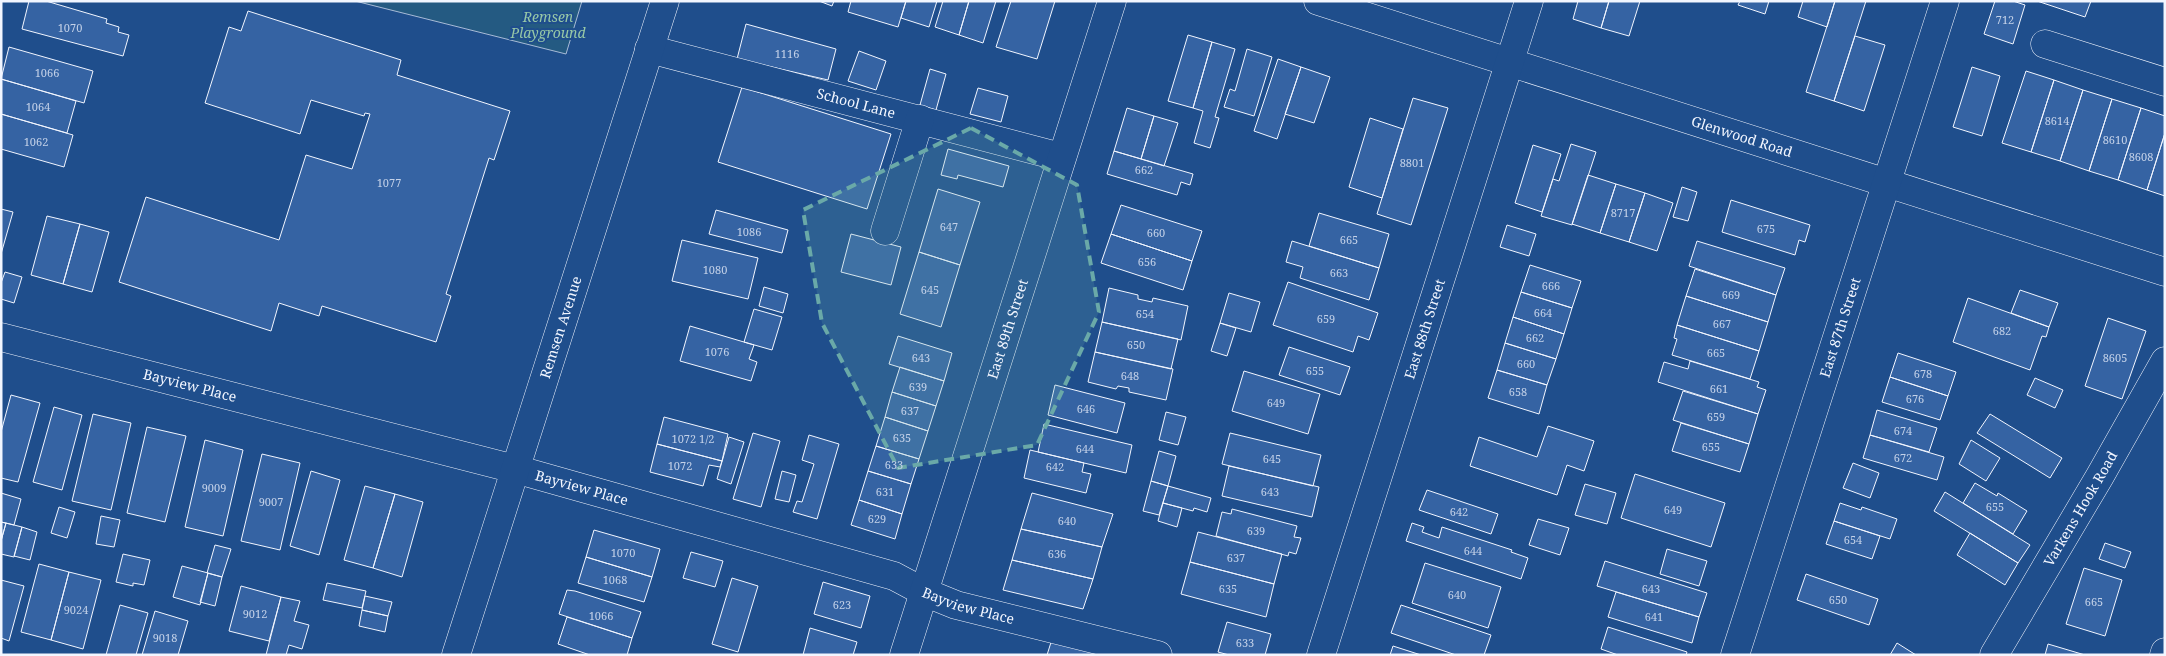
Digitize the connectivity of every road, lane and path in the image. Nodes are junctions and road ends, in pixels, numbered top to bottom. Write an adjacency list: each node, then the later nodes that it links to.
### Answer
1 (664, 1): 7 (street, Remsen Avenue)
2 (1112, 1): 11 (street, East 89th Street)
3 (1318, 1): 8 (street, Glenwood Road)
4 (1529, 1): 8 (street, East 88th Street)
5 (1945, 1): 12 (street, East 87th Street)
6 (2044, 44): 9 (street)
7 (650, 48): 10 (street, School Lane); 17 (street, Remsen Avenue)
8 (1509, 62): 12 (street, Glenwood Road); 22 (street, East 88th Street)
9 (2165, 82)
10 (920, 119): 11 (street, School Lane); 13 (street)
11 (1061, 157): 18 (street, East 89th Street)
12 (1887, 182): 14 (street, Glenwood Road); 23 (street, East 87th Street)
13 (885, 231)
14 (2165, 272)
15 (1, 337): 17 (street, Bayview Place)
16 (2165, 361): 24 (street, Varkens Hook Road)
17 (515, 469): 18 (street, Bayview Place); 19 (street, Remsen Avenue)
18 (924, 592): 20 (street, East 89th Street); 21 (street, Bayview Place)
19 (456, 655)
20 (904, 655)
21 (1158, 655)
22 (1321, 655)
23 (1735, 655)
24 (1994, 655)

